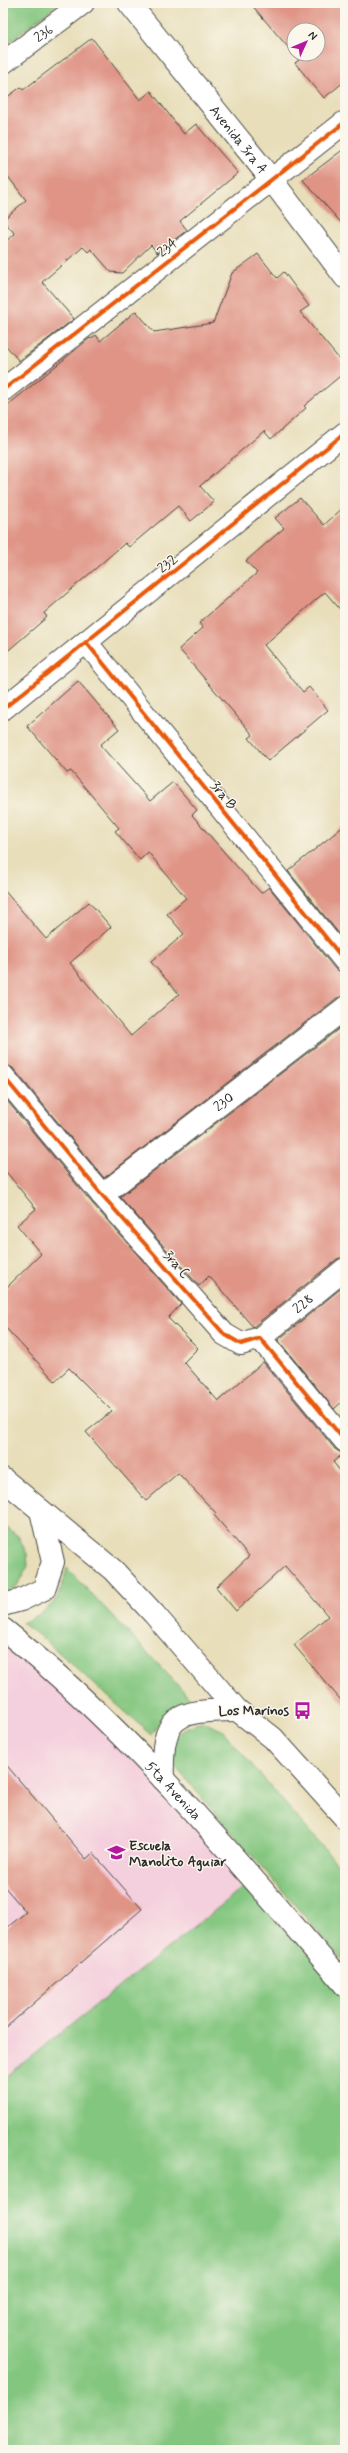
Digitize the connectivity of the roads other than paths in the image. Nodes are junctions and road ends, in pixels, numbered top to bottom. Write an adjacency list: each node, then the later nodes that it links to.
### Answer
1 (83, 3): 3 (main road, 236)
2 (129, 3): 5 (main road, Avenida 3ra A)
3 (3, 63)
4 (345, 122): 5 (main road, 234)
5 (271, 179): 6 (main road, Avenida 3ra A); 7 (main road, 234)
6 (345, 277)
7 (3, 390)
8 (345, 433): 9 (main road, 232)
9 (86, 642): 10 (main road, 232); 11 (main road, 3ra B)
10 (3, 709)
11 (345, 961)
12 (345, 1008): 14 (main road, 230)
13 (3, 1076): 14 (main road, 3ra C)
14 (102, 1195): 16 (main road, 3ra C)
15 (345, 1269): 16 (main road, 228)
16 (260, 1338): 17 (main road)
17 (345, 1441)
18 (3, 1479): 19 (main road)
19 (40, 1511): 20 (main road); 22 (main road)
20 (3, 1605)
21 (3, 1629): 23 (main road, 5ta Avenida)
22 (237, 1710): 23 (main road); 24 (main road)
23 (163, 1779): 25 (main road, 5ta Avenida)
24 (345, 1818)
25 (345, 1984)

